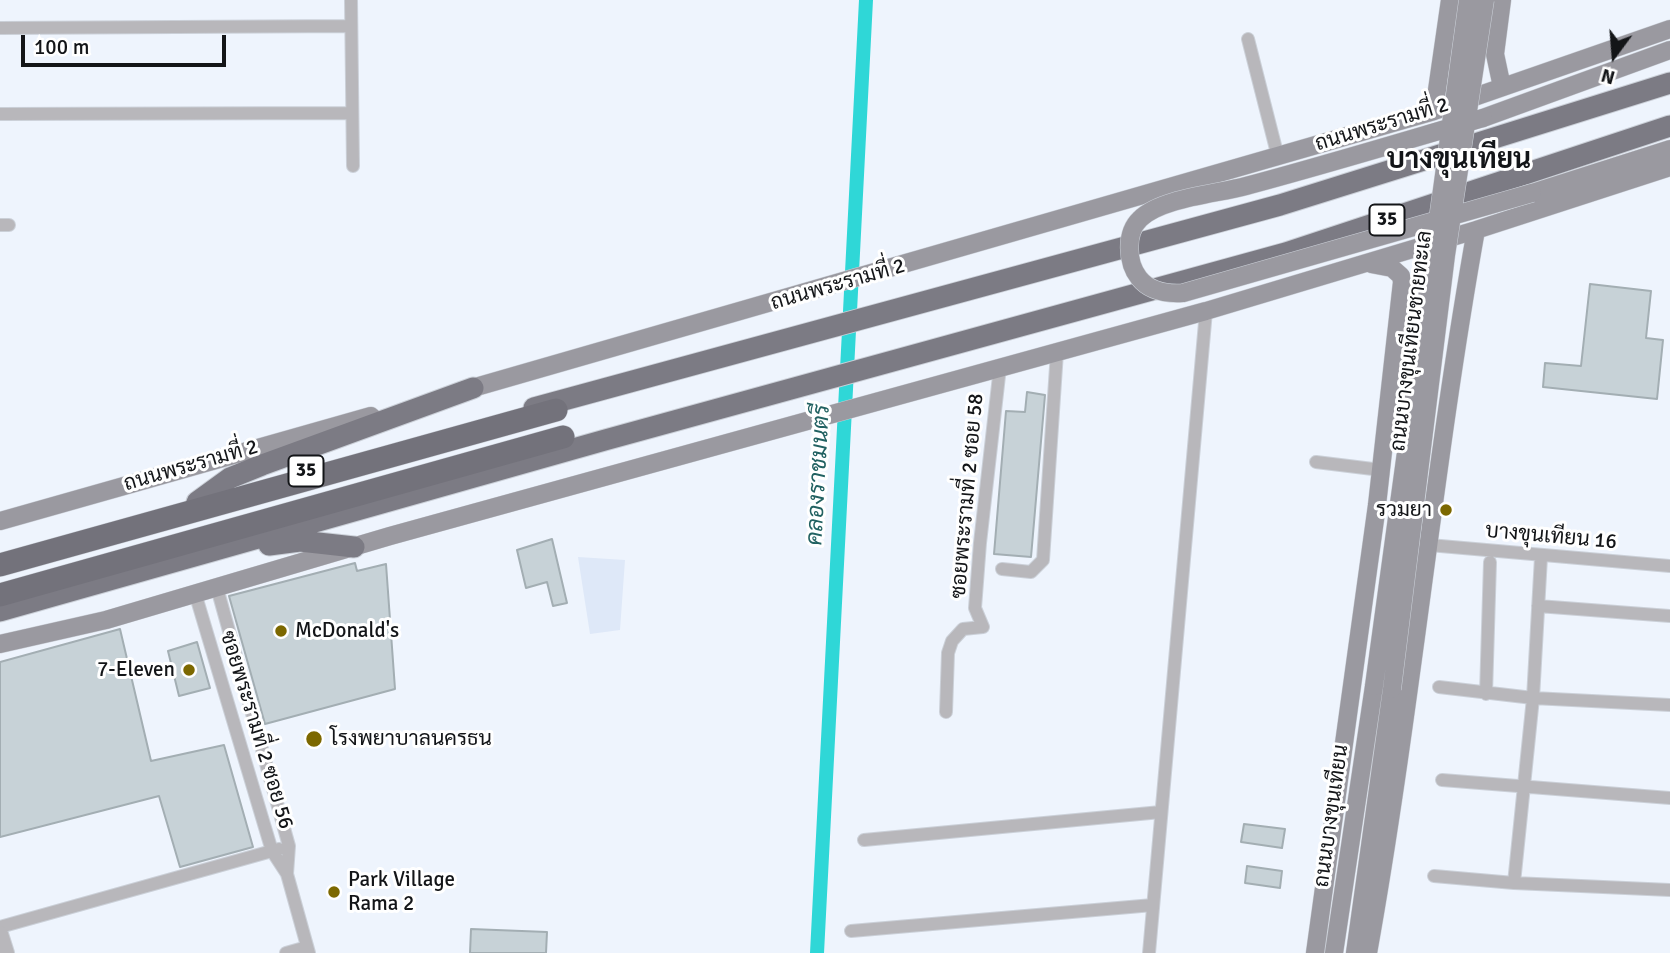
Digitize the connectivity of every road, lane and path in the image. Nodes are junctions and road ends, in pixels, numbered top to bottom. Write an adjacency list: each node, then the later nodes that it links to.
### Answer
1 (351, 0): 6 (street)
2 (1450, 0): 13 (main road)
3 (1468, 0): 51 (main road, ถนนบางขุนเทียนชายทะเล, bridge)
4 (1485, 0): 53 (main road, ถนนบางขุนเทียนชายทะเล, bridge)
5 (1502, 0): 12 (main road)
6 (351, 26): 7 (street); 14 (street)
7 (0, 28)
8 (1670, 29): 12 (main road, ถนนพระรามที่ 2 / 35)
9 (1248, 39): 18 (street)
10 (1670, 50): 17 (main road, bridge)
11 (1670, 83): 33 (highway, ถนนพระรามที่ 2 / 35)
12 (1502, 87): 13 (main road, ถนนพระรามที่ 2 / 35)
13 (1434, 111): 18 (main road, ถนนพระรามที่ 2 / 35)
14 (352, 113): 15 (street); 19 (street)
15 (0, 114)
16 (1670, 126): 37 (highway, 35)
17 (1670, 149)
18 (1278, 157): 28 (main road, ถนนพระรามที่ 2 / 35)
19 (353, 166)
20 (1670, 167): 21 (main road, 35)
21 (1476, 230): 22 (main road, 35); 24 (main road)
22 (1366, 264): 23 (main road, 35); 25 (main road)
23 (1206, 311): 26 (main road, 35); 61 (street)
24 (1457, 334): 25 (main road); 35 (main road)
25 (1395, 335): 32 (main road)
26 (1057, 352): 27 (main road, 35); 43 (street)
27 (1000, 367): 36 (main road, 35); 57 (street, ซอยพระรามที่ 2 ซอย 58)
28 (473, 388): 33 (highway); 34 (main road, ถนนพระรามที่ 2 / 35)
29 (556, 410): 41 (highway)
30 (562, 437): 46 (highway)
31 (1316, 462): 32 (street)
32 (1381, 470): 77 (main road)
33 (197, 502): 39 (highway, ถนนพระรามที่ 2 / 35)
34 (0, 521)
35 (1429, 545): 38 (street, บางขุนเทียน 16); 80 (main road)
36 (354, 547): 37 (highway); 44 (main road, 35)
37 (220, 548): 48 (highway, 35)
38 (1541, 557): 42 (street, บางขุนเทียน 16); 47 (street)
39 (0, 558)
40 (1490, 562): 54 (street)
41 (0, 565)
42 (1670, 566)
43 (1002, 569)
44 (217, 587): 45 (main road, 35); 63 (street, ซอยพระรามที่ 2 ซอย 56)
45 (195, 593): 50 (main road, 35); 64 (street, ซอยพระรามที่ 2 ซอย 56)
46 (0, 595)
47 (1538, 606): 49 (street); 55 (street)
48 (0, 611)
49 (1670, 616)
50 (0, 644)
51 (1374, 686): 78 (main road, ถนนบางขุนเทียน)
52 (1439, 687): 54 (street)
53 (1392, 689): 79 (main road, ถนนบางขุนเทียน)
54 (1486, 694): 55 (street)
55 (1533, 698): 56 (street); 59 (street)
56 (1670, 705)
57 (946, 712)
58 (1442, 780): 59 (street)
59 (1521, 788): 60 (street); 67 (street)
60 (1670, 797)
61 (1161, 813): 62 (street); 69 (street)
62 (864, 840)
63 (289, 846): 64 (street); 65 (street, ซอยพระรามที่ 2 ซอย 56)
64 (272, 851): 65 (street, ซอยพระรามที่ 2 ซอย 56); 70 (street)
65 (287, 874): 73 (street, ซอยพระรามที่ 2 ซอย 56)
66 (1434, 876): 67 (street)
67 (1514, 883): 68 (street)
68 (1670, 890)
69 (1153, 905): 71 (street); 76 (street)
70 (0, 927)
71 (851, 931)
72 (0, 934): 74 (street)
73 (308, 950): 75 (street)
74 (6, 953)
75 (286, 953)
76 (1149, 953)
77 (1315, 953)
78 (1334, 953)
79 (1355, 953)
80 (1368, 953)

